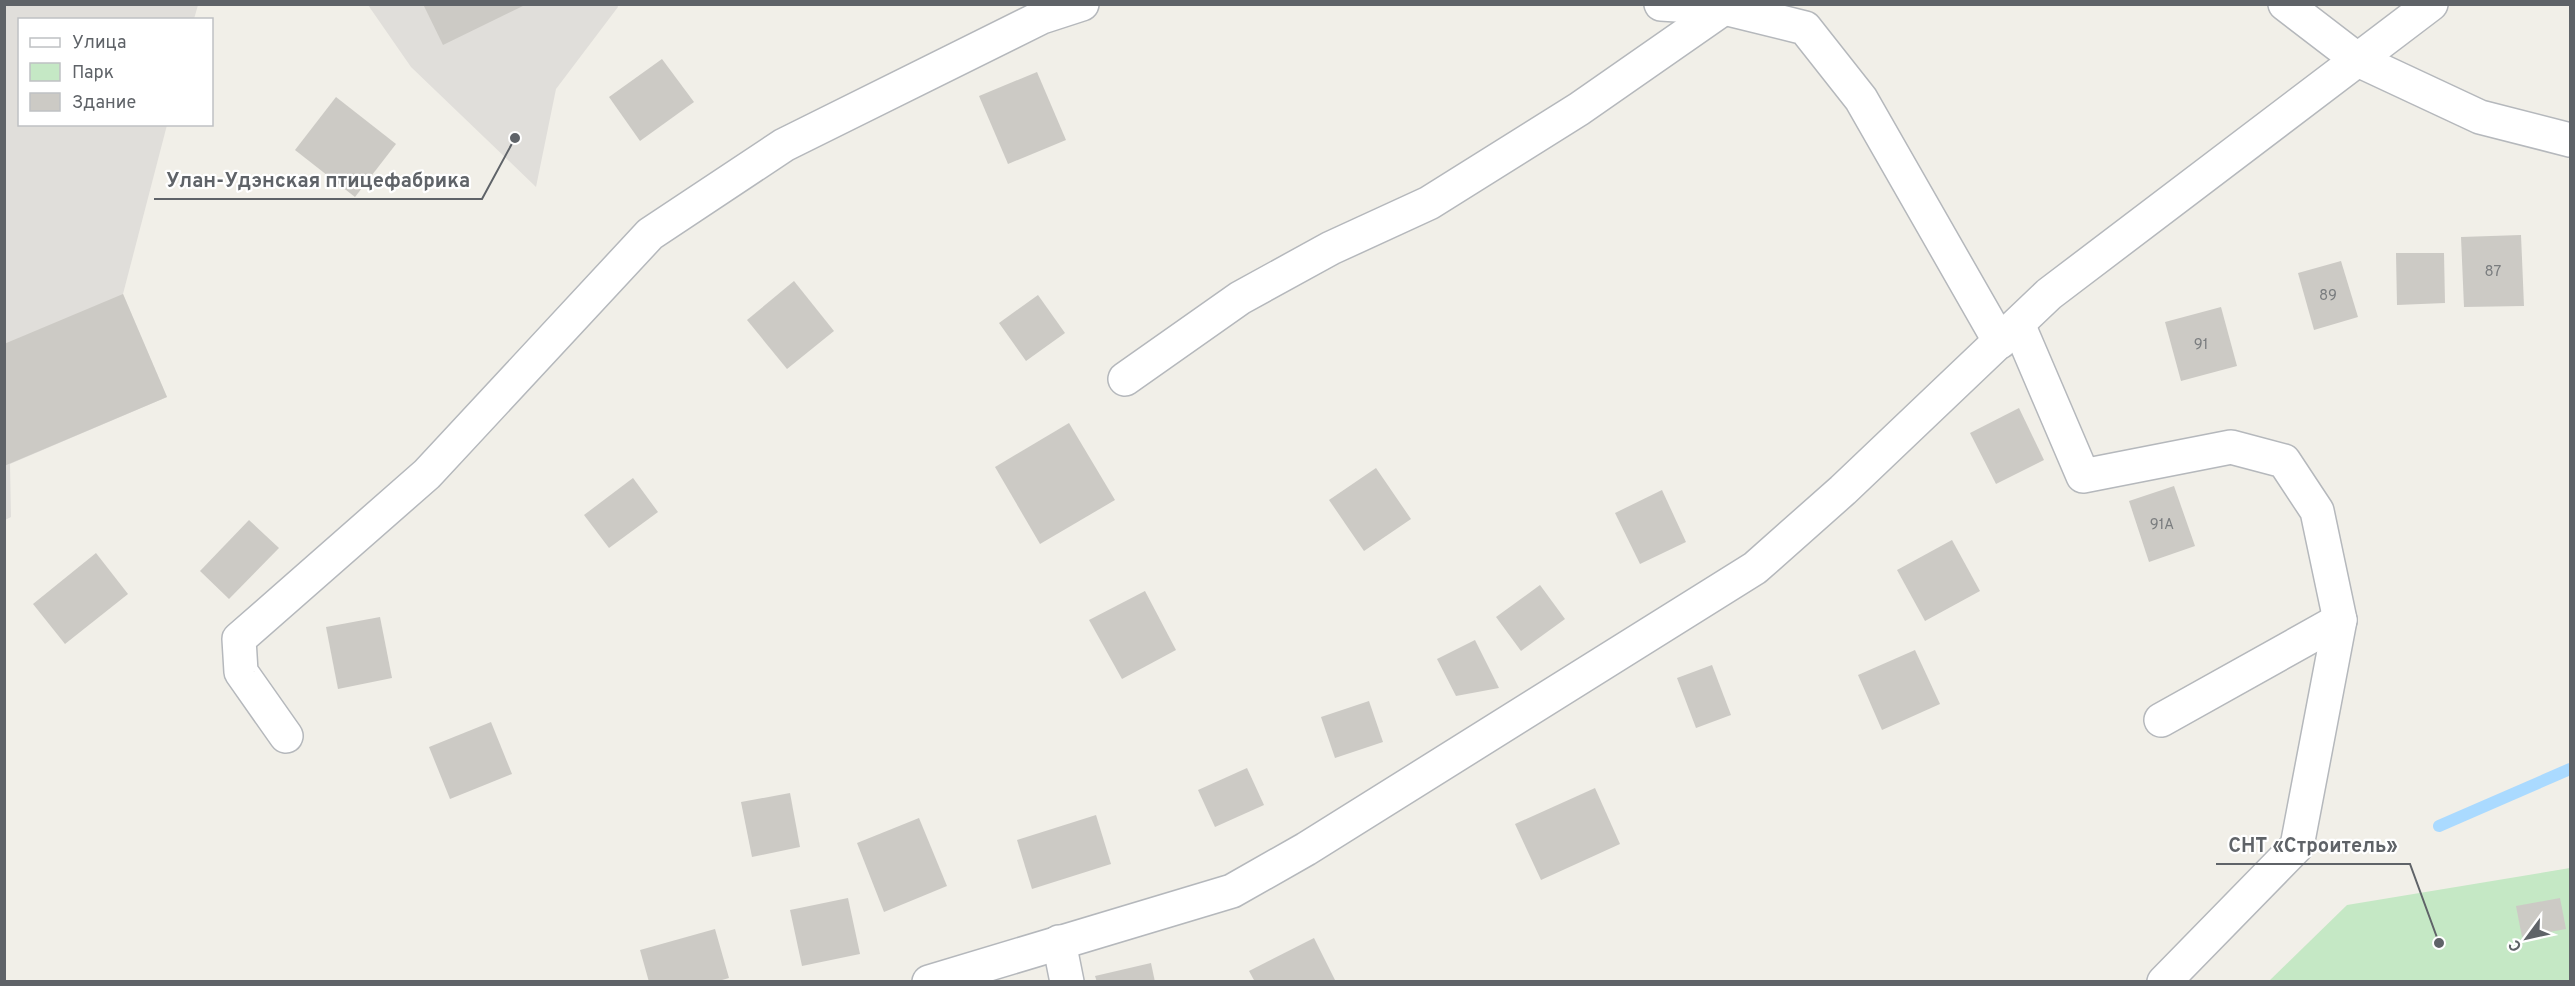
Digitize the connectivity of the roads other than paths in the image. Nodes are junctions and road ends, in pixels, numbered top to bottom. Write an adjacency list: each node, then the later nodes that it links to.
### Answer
1 (1082, 4): 12 (street)
2 (1661, 4): 5 (street)
3 (2285, 4): 6 (street)
4 (2431, 4): 6 (street)
5 (1724, 8): 8 (street); 9 (street)
6 (2358, 60): 7 (street); 8 (street)
7 (2571, 140)
8 (2009, 333): 10 (street); 13 (street)
9 (1125, 380)
10 (2340, 620): 11 (street); 16 (street)
11 (2161, 720)
12 (286, 736)
13 (1059, 942): 14 (street); 15 (street)
14 (929, 981)
15 (1067, 981)
16 (2164, 981)

